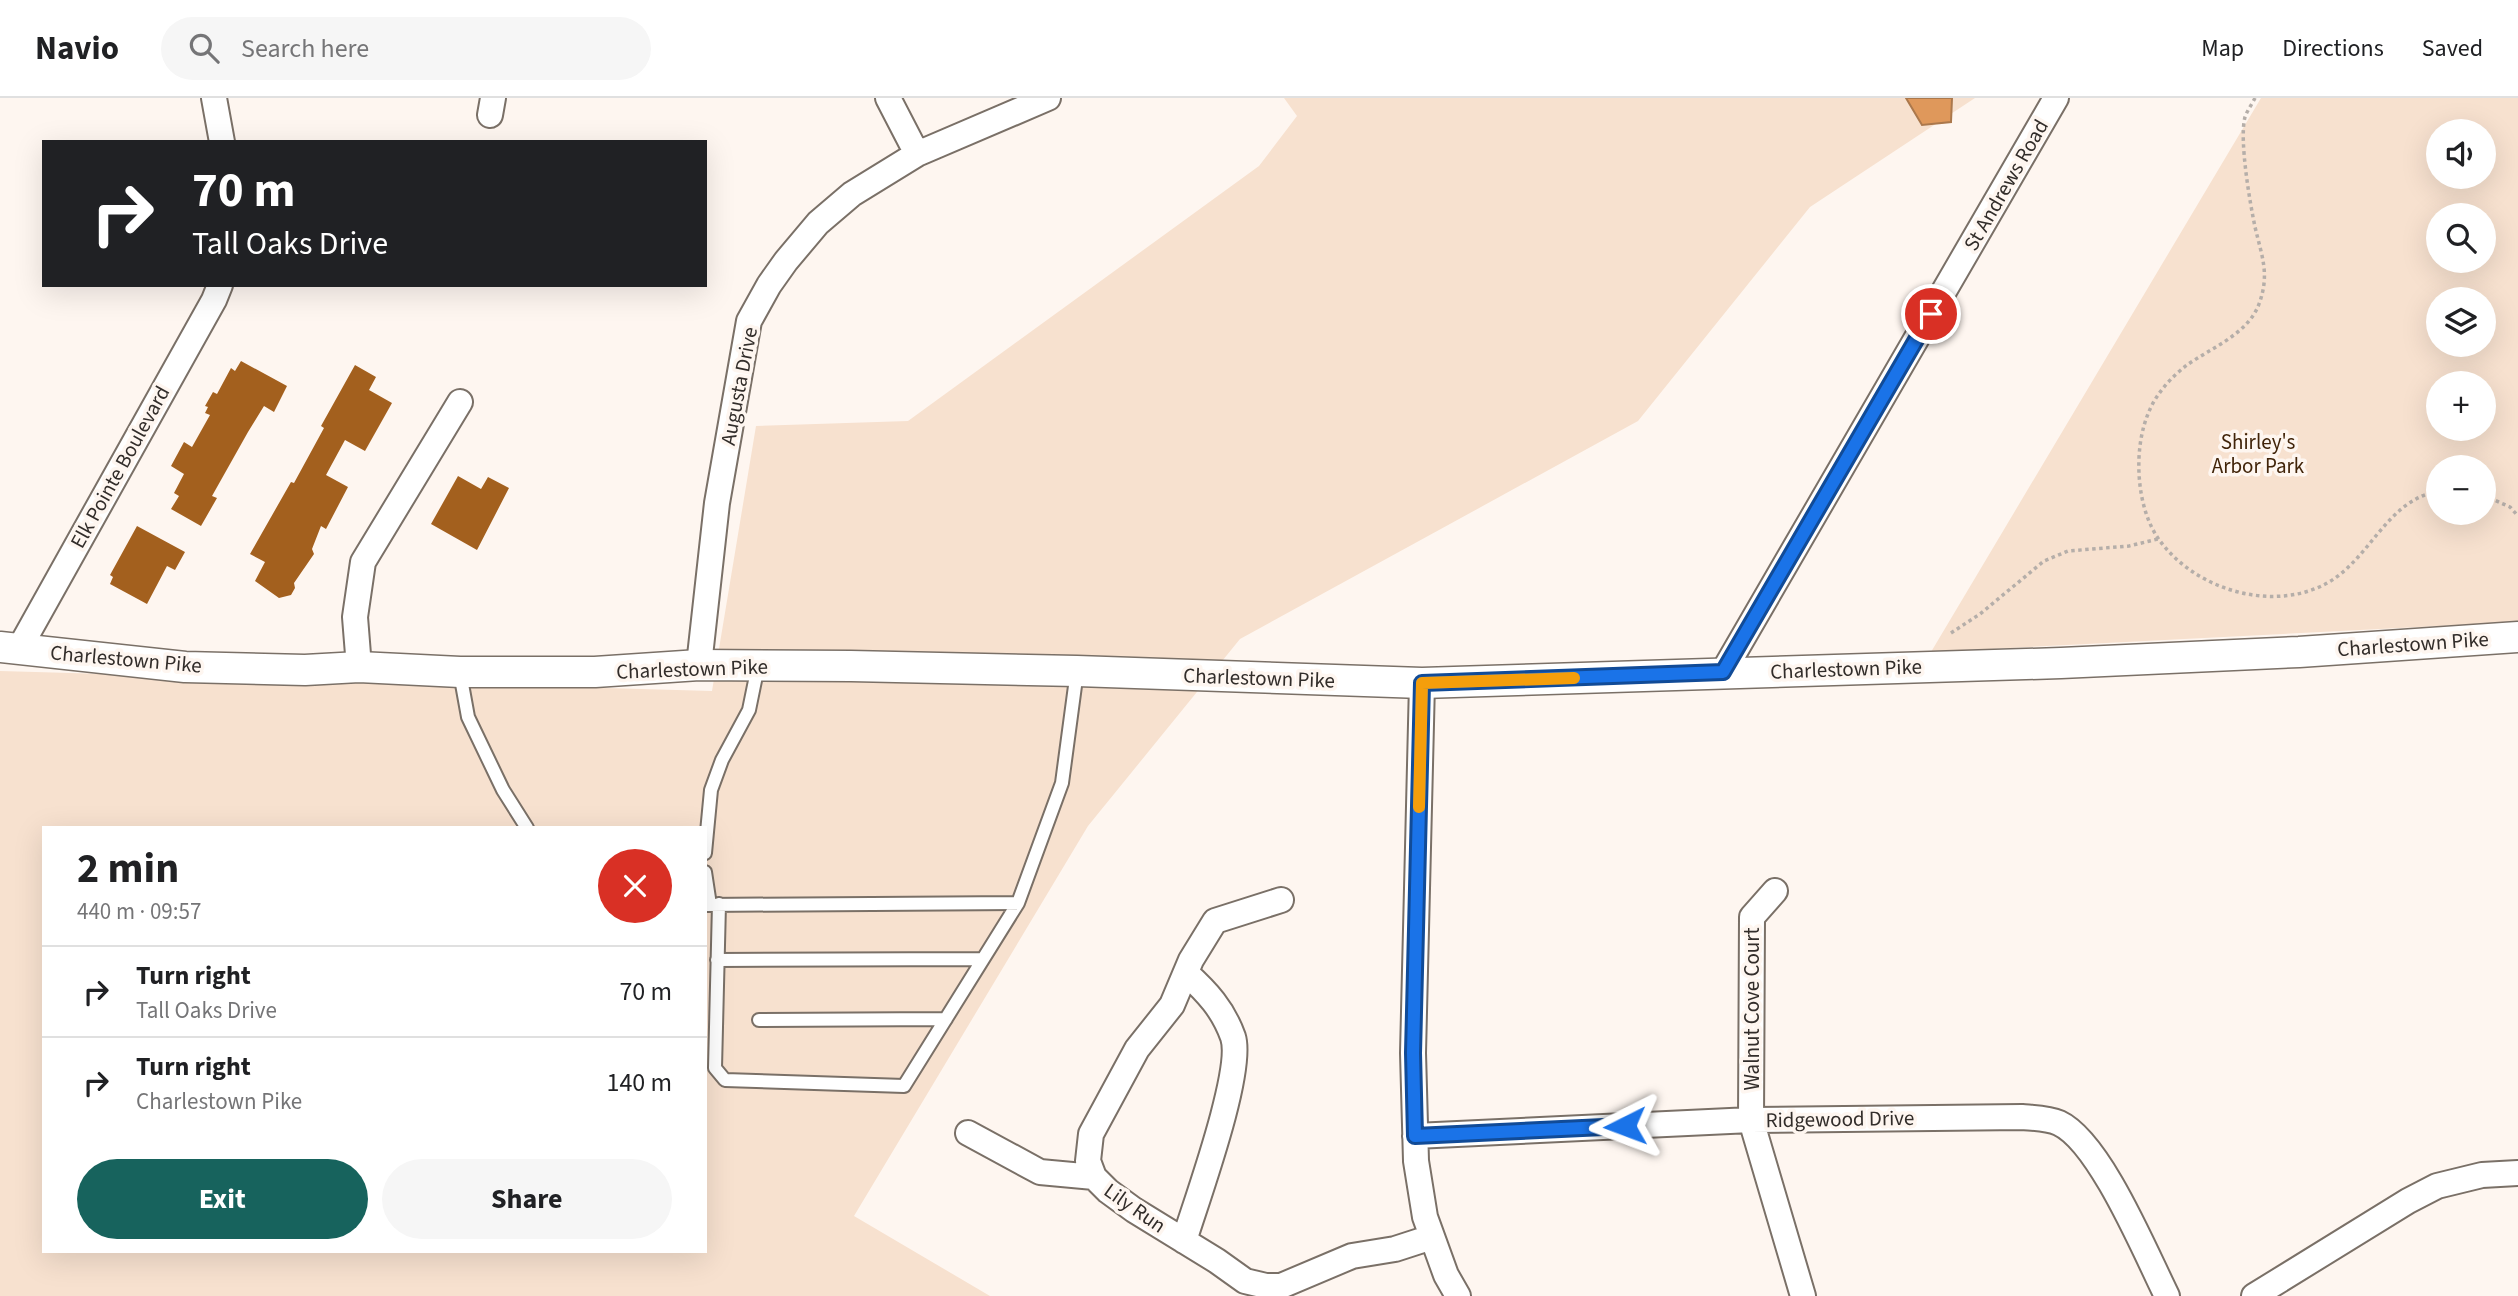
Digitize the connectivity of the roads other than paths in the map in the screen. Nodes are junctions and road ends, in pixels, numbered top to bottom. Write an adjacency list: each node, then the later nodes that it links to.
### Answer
1 (214, 98): 5 (street)
2 (888, 98): 6 (street)
3 (1048, 98): 6 (street, Augusta Drive)
4 (2056, 98): 16 (street, St Andrews Road)
5 (222, 140)
6 (917, 154): 11 (street, Augusta Drive)
7 (219, 287): 10 (street, Elk Pointe Boulevard)
8 (460, 402): 13 (street)
9 (2518, 637): 16 (street, Charlestown Pike)
10 (9, 648): 13 (street, Charlestown Pike)
11 (699, 665): 12 (street, Charlestown Pike); 15 (street, Charlestown Pike)
12 (758, 666): 14 (street, Charlestown Pike); 19 (lane)
13 (359, 667): 15 (street, Charlestown Pike)
14 (1077, 671): 17 (street, Charlestown Pike); 23 (lane)
15 (460, 672): 18 (lane)
16 (1723, 672): 17 (street, Charlestown Pike)
17 (1422, 683): 32 (street)
18 (526, 826)
19 (707, 832)
20 (707, 883): 24 (lane)
21 (1775, 891): 30 (street, Walnut Cove Court)
22 (1281, 900): 27 (street, Lily Run)
23 (1018, 903): 24 (lane); 25 (lane)
24 (711, 905): 26 (lane)
25 (983, 959): 26 (lane); 28 (lane)
26 (717, 960): 28 (lane)
27 (1185, 973): 34 (street, Lily Run); 36 (street)
28 (946, 1019): 29 (lane)
29 (760, 1020)
30 (1751, 1120): 32 (street, Ridgewood Drive); 39 (street, Walnut Cove Court); 40 (street, Ridgewood Drive)
31 (968, 1133): 34 (street)
32 (1415, 1136): 35 (street)
33 (2518, 1173): 41 (street)
34 (1094, 1177): 36 (street, Lily Run)
35 (1432, 1237): 37 (street, Lily Run); 38 (street)
36 (1184, 1241): 37 (street, Lily Run)
37 (1287, 1291)
38 (1458, 1296)
39 (1803, 1296)
40 (2167, 1296)
41 (2254, 1296)

